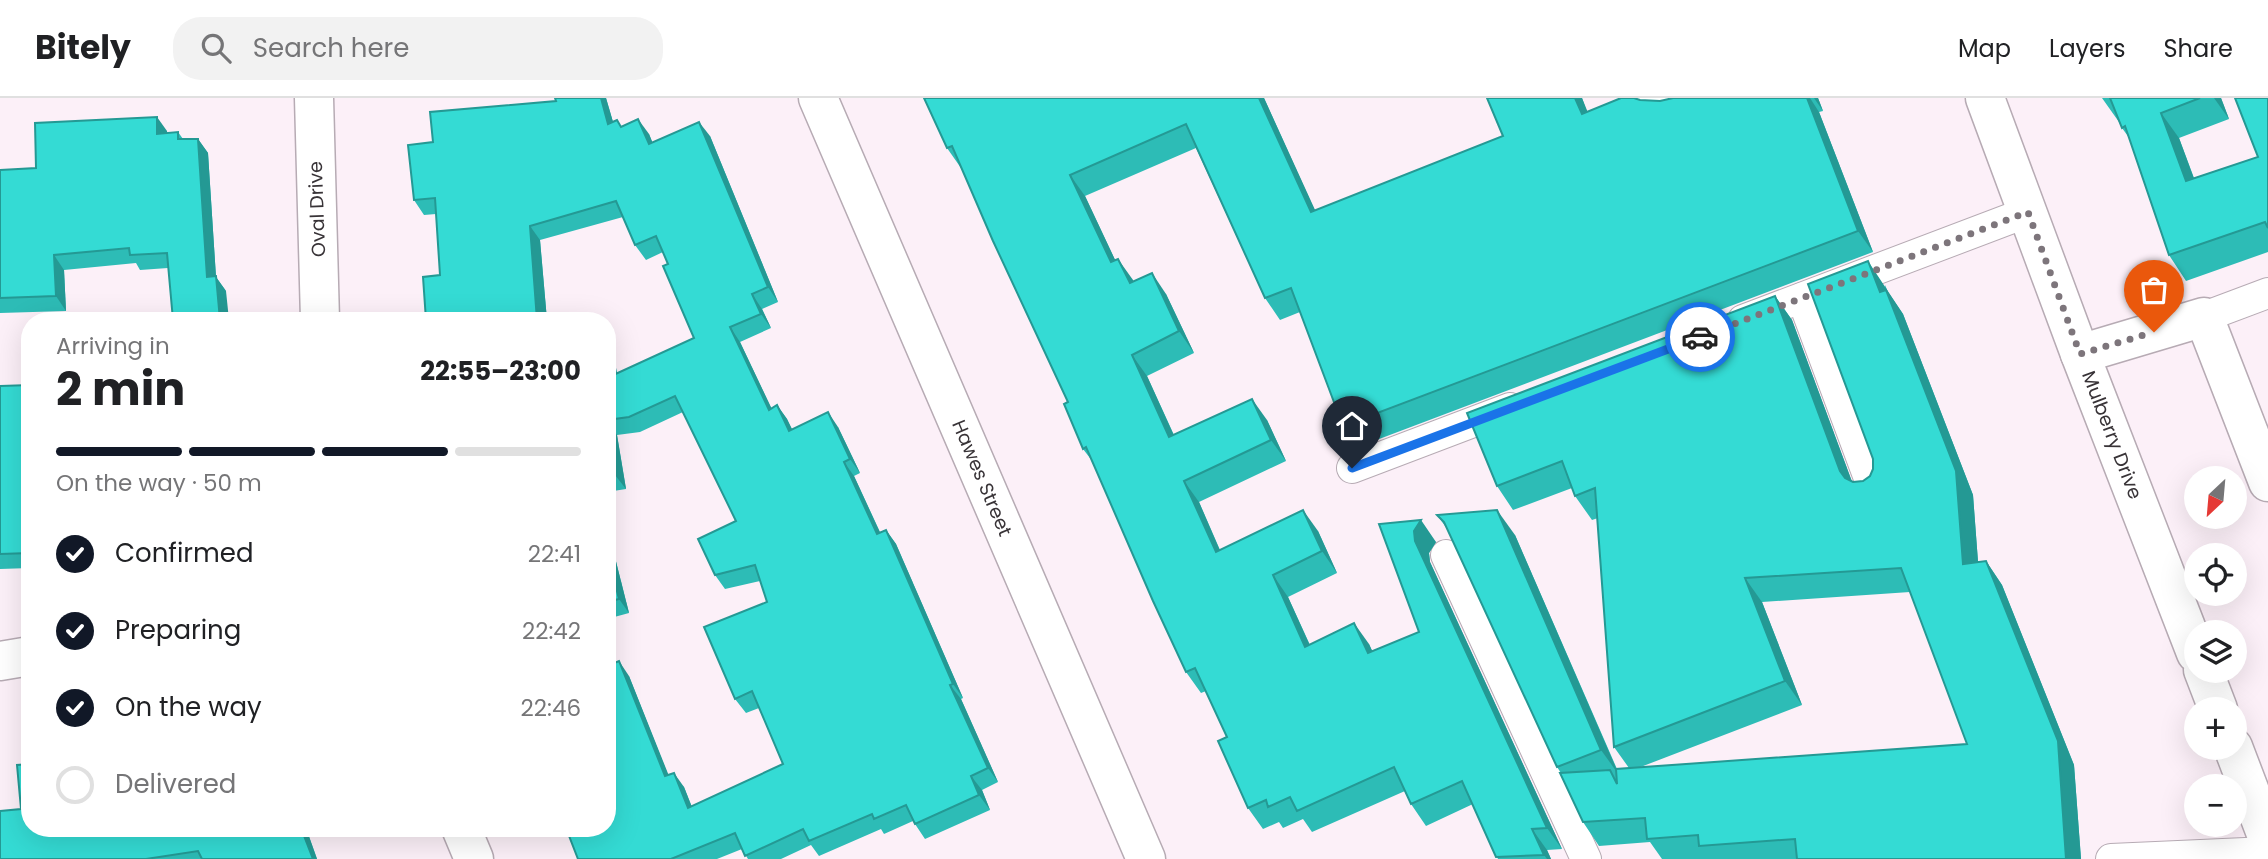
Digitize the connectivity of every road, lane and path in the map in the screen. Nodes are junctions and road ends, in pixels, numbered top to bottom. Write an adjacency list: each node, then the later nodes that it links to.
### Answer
1 (314, 98): 9 (street, Oval Drive)
2 (818, 98): 26 (street, Hawes Street)
3 (1642, 98): 4 (lane)
4 (1704, 98)
5 (1985, 98): 6 (street, Mulberry Drive)
6 (2028, 212): 8 (lane); 12 (street, Mulberry Drive)
7 (2268, 293): 10 (lane)
8 (1802, 298): 11 (lane); 16 (lane)
9 (320, 312)
10 (2203, 317): 12 (street); 15 (street)
11 (1712, 332)
12 (2080, 354): 18 (street, Mulberry Drive)
13 (1532, 400): 14 (lane)
14 (1352, 468)
15 (2268, 482)
16 (1873, 489)
17 (1446, 555): 27 (lane)
18 (2184, 622)
19 (21, 658): 20 (street)
20 (0, 662)
21 (2238, 760): 23 (street)
22 (465, 837): 25 (street)
23 (2268, 839)
24 (2268, 852): 28 (lane)
25 (474, 859)
26 (1146, 859)
27 (1586, 859)
28 (2111, 859)

